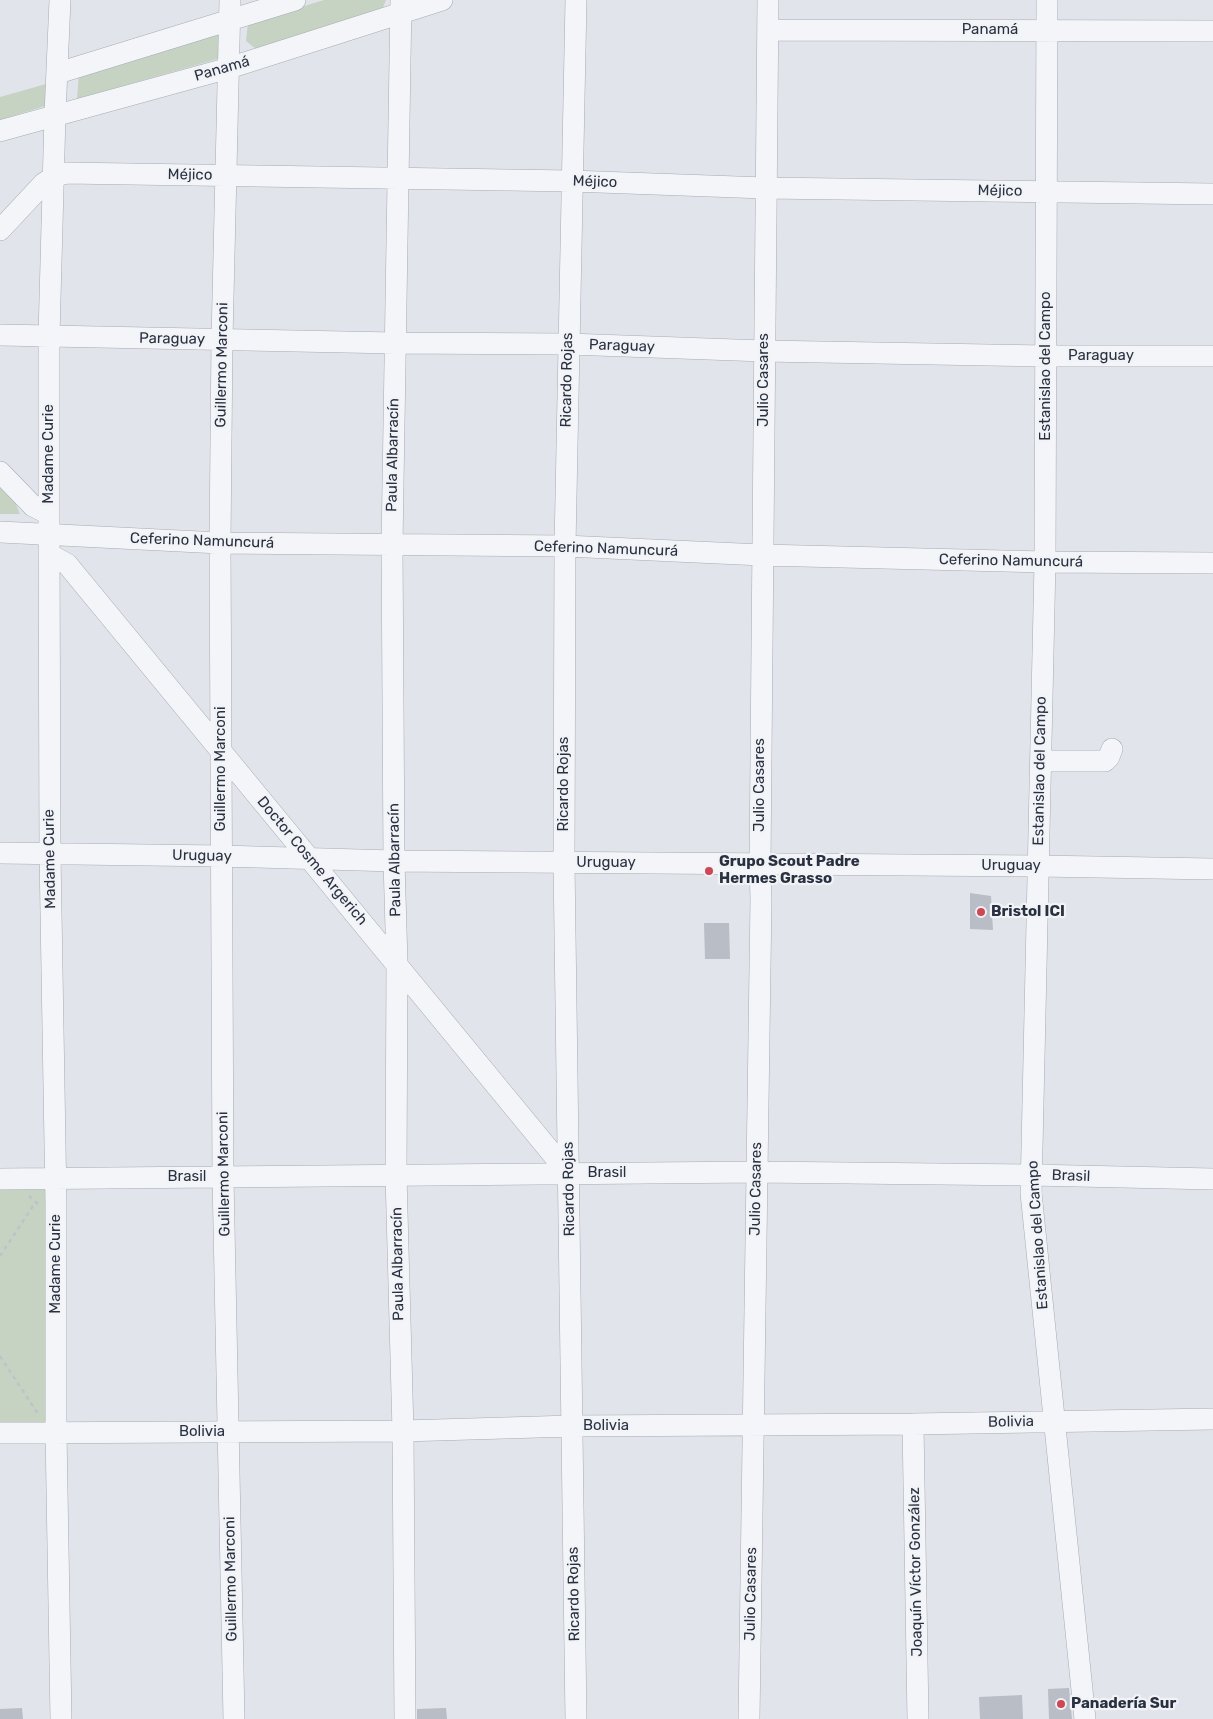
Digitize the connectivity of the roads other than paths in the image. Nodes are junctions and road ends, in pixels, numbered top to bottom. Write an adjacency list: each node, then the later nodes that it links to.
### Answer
1 (60, 0): 13 (street, Madame Curie)
2 (295, 0): 8 (street)
3 (442, 0): 7 (street, Panamá)
4 (576, 0): 19 (street, Ricardo Rojas)
5 (768, 0): 9 (street, Julio Casares)
6 (1048, 0): 10 (street, Estanislao del Campo)
7 (401, 6): 12 (street, Panamá); 18 (street, Paula Albarracín)
8 (230, 10): 12 (street, Guillermo Marconi); 13 (street)
9 (768, 30): 10 (street, Panamá); 20 (street, Julio Casares)
10 (1047, 30): 11 (street, Panamá); 21 (street, Estanislao del Campo)
11 (1213, 31)
12 (229, 68): 14 (street, Panamá); 17 (street, Guillermo Marconi)
13 (58, 72): 14 (street, Madame Curie)
14 (55, 115): 15 (street, Panamá); 16 (street, Madame Curie)
15 (0, 131)
16 (55, 176): 17 (street, Méjico); 23 (street); 25 (street, Madame Curie)
17 (227, 176): 18 (street, Méjico); 26 (street, Guillermo Marconi)
18 (399, 180): 19 (street, Méjico); 27 (street, Paula Albarracín)
19 (571, 181): 20 (street, Méjico); 28 (street, Ricardo Rojas)
20 (765, 188): 21 (street, Méjico); 29 (street, Julio Casares)
21 (1047, 191): 22 (street, Méjico); 30 (street, Estanislao del Campo)
22 (1213, 194)
23 (0, 230)
24 (0, 335): 25 (street, Paraguay)
25 (49, 336): 26 (street, Paraguay); 34 (street, Madame Curie)
26 (222, 340): 27 (street, Paraguay); 35 (street, Guillermo Marconi)
27 (394, 343): 28 (street, Paraguay); 36 (street, Paula Albarracín)
28 (568, 344): 29 (street, Paraguay); 37 (street, Ricardo Rojas)
29 (764, 351): 30 (street, Paraguay); 38 (street, Julio Casares)
30 (1045, 356): 31 (street, Paraguay); 39 (street, Estanislao del Campo)
31 (1213, 356)
32 (0, 472): 34 (street, Doctor Cosme Argerich)
33 (0, 532): 34 (street, Ceferino Namuncurá)
34 (49, 534): 35 (street, Ceferino Namuncurá); 42 (street, Doctor Cosme Argerich); 45 (street, Madame Curie)
35 (220, 543): 36 (street, Ceferino Namuncurá); 42 (street, Guillermo Marconi)
36 (392, 545): 37 (street, Ceferino Namuncurá); 48 (street, Paula Albarracín)
37 (565, 546): 38 (street, Ceferino Namuncurá); 49 (street, Ricardo Rojas)
38 (762, 555): 39 (street, Ceferino Namuncurá); 50 (street, Julio Casares)
39 (1045, 562): 40 (street, Ceferino Namuncurá); 43 (street, Estanislao del Campo)
40 (1213, 563)
41 (1112, 749): 43 (street)
42 (221, 750): 46 (street, Guillermo Marconi); 47 (street, Doctor Cosme Argerich)
43 (1041, 761): 51 (street, Estanislao del Campo)
44 (0, 853): 45 (street, Uruguay)
45 (50, 854): 46 (street, Uruguay); 59 (street, Madame Curie)
46 (222, 856): 47 (street, Uruguay); 58 (street, Guillermo Marconi)
47 (309, 859): 48 (street, Uruguay); 53 (street, Doctor Cosme Argerich)
48 (394, 861): 49 (street, Uruguay); 53 (street, Paula Albarracín)
49 (564, 862): 50 (street, Uruguay); 55 (street, Ricardo Rojas)
50 (760, 864): 51 (street, Uruguay); 54 (street, Julio Casares)
51 (1038, 866): 52 (street, Uruguay); 57 (street, Estanislao del Campo)
52 (1213, 869)
53 (397, 963): 55 (street, Doctor Cosme Argerich); 56 (street, Paula Albarracín)
54 (756, 1172): 55 (street, Brasil); 57 (street, Brasil); 65 (street, Julio Casares)
55 (569, 1174): 56 (street, Brasil); 66 (street, Ricardo Rojas)
56 (396, 1175): 58 (street, Brasil); 68 (street, Paula Albarracín)
57 (1031, 1175): 61 (street, Brasil); 63 (street, Estanislao del Campo)
58 (224, 1177): 59 (street, Brasil); 67 (street, Guillermo Marconi)
59 (55, 1178): 60 (street, Brasil); 69 (street, Madame Curie)
60 (0, 1179)
61 (1213, 1180)
62 (1213, 1419): 63 (street, Bolivia)
63 (1055, 1421): 64 (street, Bolivia); 77 (street, Estanislao del Campo)
64 (913, 1424): 65 (street, Bolivia); 76 (street, Joaquín Víctor González)
65 (753, 1425): 66 (street, Bolivia); 75 (street, Julio Casares)
66 (572, 1426): 68 (street, Bolivia); 74 (street, Ricardo Rojas)
67 (229, 1431): 68 (street, Bolivia); 69 (street, Bolivia); 72 (street, Guillermo Marconi)
68 (403, 1431): 73 (street, Paula Albarracín)
69 (56, 1432): 70 (street, Bolivia); 71 (street, Madame Curie)
70 (0, 1433)
71 (61, 1719)
72 (234, 1719)
73 (405, 1719)
74 (576, 1719)
75 (749, 1719)
76 (918, 1719)
77 (1085, 1719)

